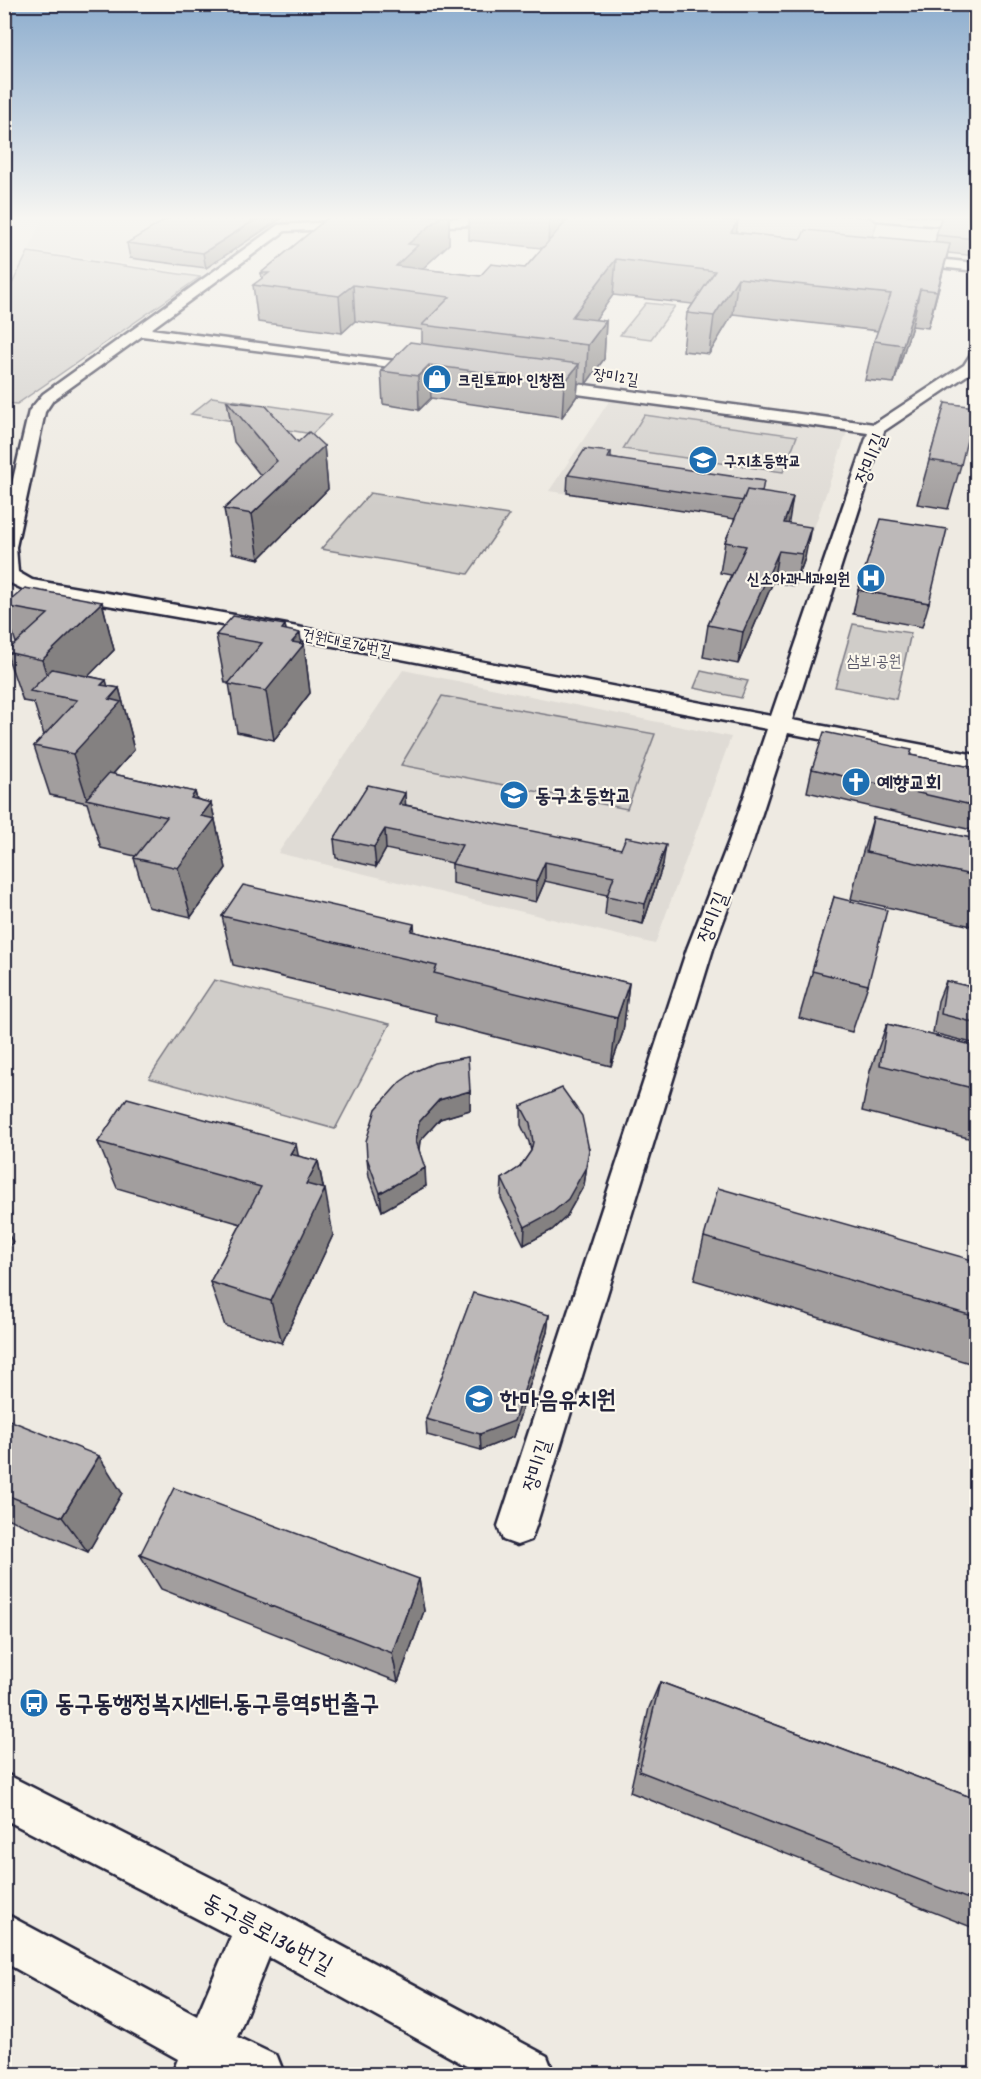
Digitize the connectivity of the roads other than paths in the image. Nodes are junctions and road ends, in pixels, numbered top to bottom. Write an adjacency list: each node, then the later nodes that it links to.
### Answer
1 (161, 313): 2 (street)
2 (136, 331): 4 (street); 7 (street, 건원대로76번길)
3 (976, 357): 6 (street, 장미1길)
4 (445, 372)
5 (524, 382): 6 (street, 장미2길)
6 (877, 429): 7 (street, 장미1길)
7 (778, 724): 8 (street, 건원대로76번길); 9 (street, 장미1길)
8 (976, 762)
9 (517, 1526)
10 (4, 1795): 11 (street, 동구릉로136번길)
11 (259, 1926): 13 (street); 15 (street, 동구릉로136번길)
12 (4, 1936): 13 (street)
13 (202, 2062): 14 (street)
14 (259, 2074)
15 (529, 2074)

